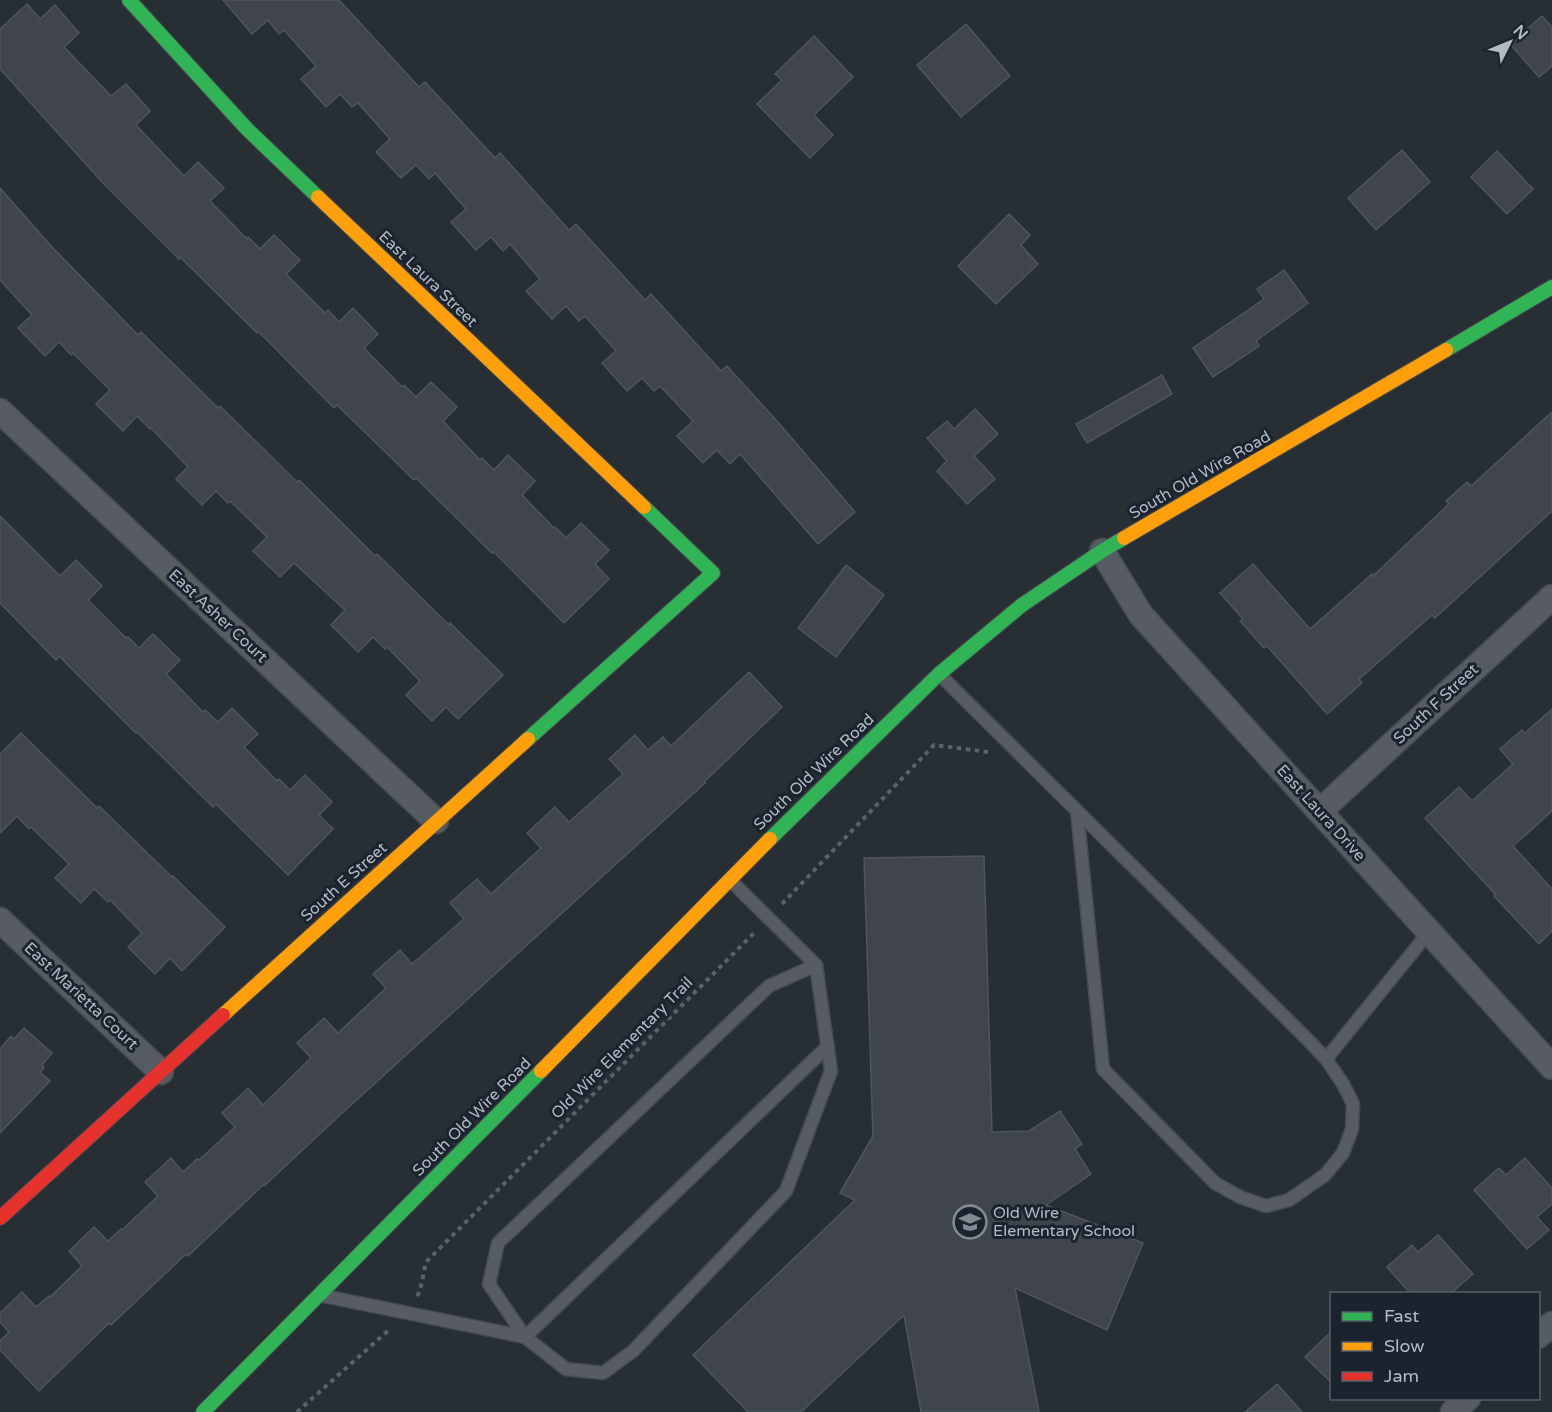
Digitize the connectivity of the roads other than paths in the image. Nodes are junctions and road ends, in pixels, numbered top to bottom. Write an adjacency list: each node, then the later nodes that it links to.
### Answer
1 (129, 0): 5 (street, East Laura Street)
2 (1552, 287): 4 (street, South Old Wire Road)
3 (0, 411): 10 (street, East Asher Court)
4 (1102, 551): 7 (street, South Old Wire Road); 9 (street, East Laura Drive)
5 (713, 573): 10 (street, South E Street)
6 (1552, 597): 9 (street, South F Street)
7 (939, 674): 8 (lane); 11 (street, South Old Wire Road)
8 (1077, 811): 16 (lane); 16 (lane)
9 (1320, 811): 13 (street, East Laura Drive)
10 (436, 821): 18 (street, South E Street)
11 (729, 880): 14 (lane); 20 (street, South Old Wire Road)
12 (0, 920): 18 (street, East Marietta Court)
13 (1429, 932): 16 (lane); 17 (street, East Laura Drive)
14 (816, 965): 15 (lane); 23 (lane)
15 (828, 1046): 23 (lane); 23 (lane)
16 (1326, 1059)
17 (1552, 1067)
18 (161, 1072): 19 (street, South E Street)
19 (0, 1218)
20 (320, 1295): 23 (lane); 25 (street, South Old Wire Road)
21 (1552, 1324): 22 (street)
22 (1540, 1335)
23 (525, 1337)
24 (1466, 1400): 26 (street)
25 (203, 1412)
26 (1453, 1412)

